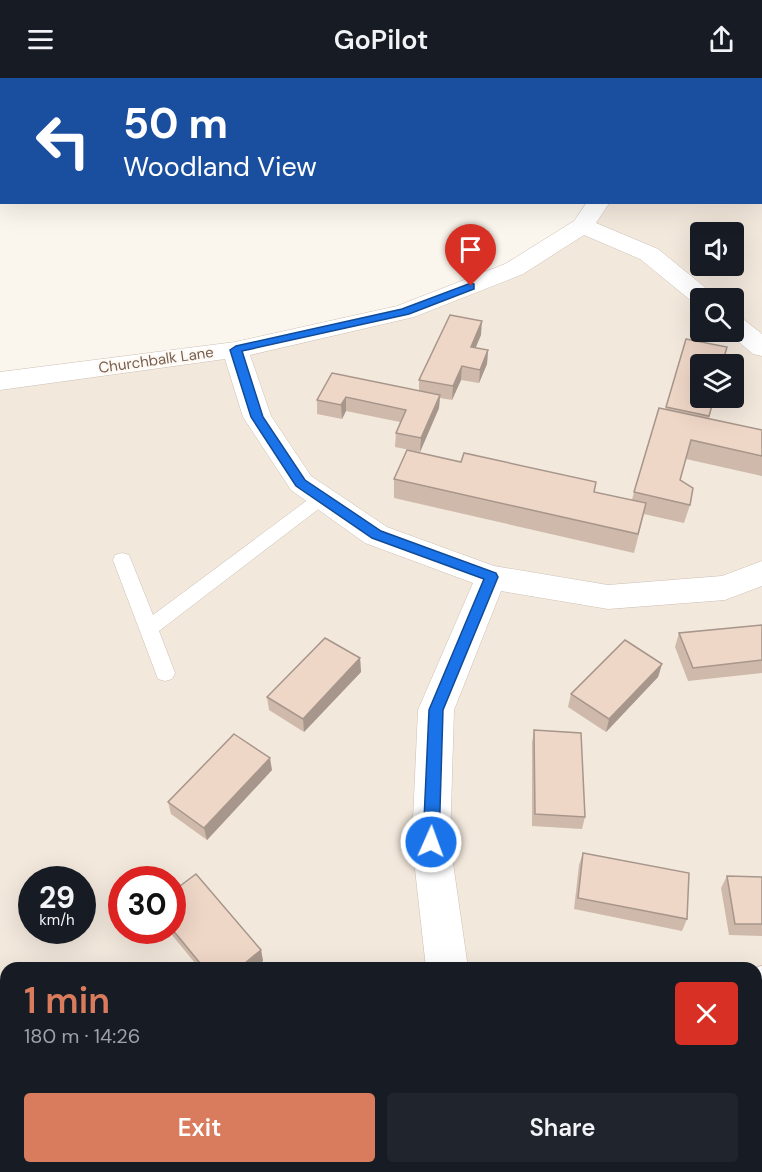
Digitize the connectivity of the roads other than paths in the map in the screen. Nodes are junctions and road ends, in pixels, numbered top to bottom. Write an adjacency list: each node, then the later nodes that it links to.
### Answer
1 (598, 204): 2 (street, Churchbalk Lane)
2 (582, 226): 3 (street); 6 (street, Churchbalk Lane)
3 (691, 288)
4 (744, 333): 5 (street)
5 (762, 348)
6 (236, 350): 7 (street, Churchbalk Lane); 8 (street)
7 (0, 381)
8 (322, 497): 11 (street); 12 (lane)
9 (122, 560): 12 (lane)
10 (762, 573): 11 (street)
11 (491, 577): 14 (street)
12 (148, 630): 13 (lane)
13 (165, 673)
14 (446, 962)

